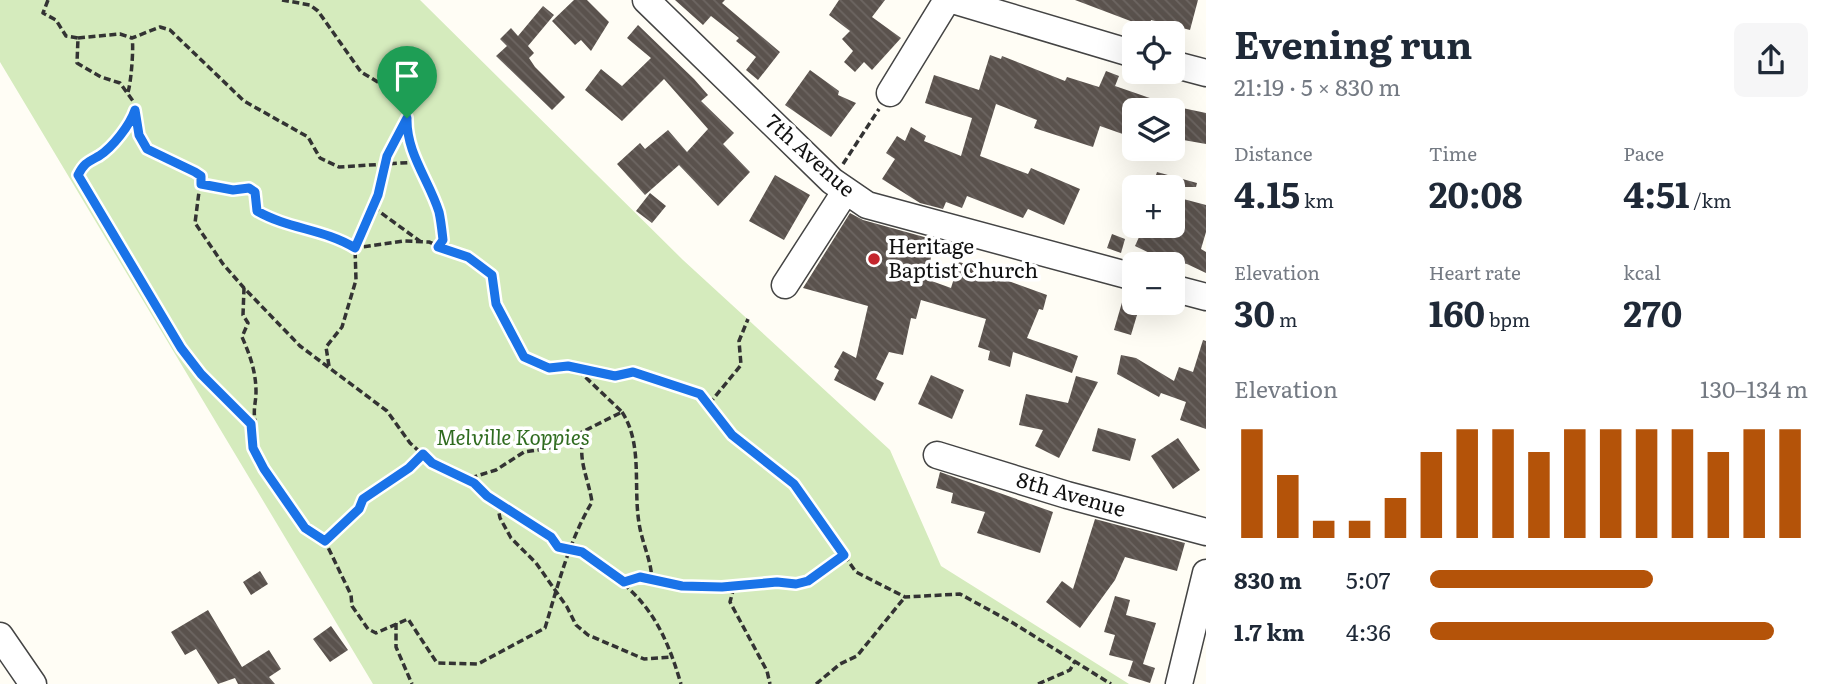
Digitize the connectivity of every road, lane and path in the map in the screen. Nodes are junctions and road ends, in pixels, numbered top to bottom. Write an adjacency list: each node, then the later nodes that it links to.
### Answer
1 (48, 0): 7 (path)
2 (282, 0): 6 (path)
3 (646, 0): 19 (street, 7th Avenue)
4 (947, 0): 13 (street)
5 (953, 0): 9 (street)
6 (310, 2): 15 (path)
7 (78, 38): 8 (path); 12 (path)
8 (132, 38): 12 (path); 17 (path)
9 (1122, 50)
10 (1185, 68): 11 (street)
11 (1206, 74)
12 (127, 93): 14 (path)
13 (890, 93): 19 (path)
14 (135, 110): 18 (path); 34 (path)
15 (407, 118): 16 (path); 17 (path)
16 (418, 162): 17 (path); 22 (path)
17 (385, 163): 20 (path)
18 (201, 184): 23 (path); 26 (path)
19 (838, 187): 24 (street, 7th Avenue); 25 (street)
20 (373, 207): 21 (path); 23 (path)
21 (423, 243): 22 (path); 23 (path)
22 (438, 247): 30 (path)
23 (355, 248): 31 (path)
24 (1122, 274)
25 (785, 285)
26 (244, 288): 31 (path); 34 (path)
27 (1185, 291): 28 (street)
28 (1206, 297)
29 (748, 319): 32 (path)
30 (568, 366): 32 (path); 33 (path)
31 (329, 367): 36 (path)
32 (709, 404): 43 (path)
33 (622, 412): 35 (path); 45 (path)
34 (251, 424): 41 (path)
35 (585, 432): 38 (path); 42 (path)
36 (423, 454): 38 (path); 41 (path)
37 (937, 455): 40 (street, 8th Avenue)
38 (467, 479): 39 (path)
39 (496, 502): 42 (path); 48 (path)
40 (1206, 532)
41 (325, 541): 50 (path)
42 (569, 551): 46 (path); 48 (path)
43 (844, 555): 47 (path); 49 (path)
44 (1206, 573): 61 (street)
45 (652, 580): 46 (path); 47 (path)
46 (624, 582): 52 (path)
47 (734, 587): 57 (path)
48 (555, 594): 50 (path); 52 (path)
49 (905, 597): 53 (path); 58 (path)
50 (396, 622): 55 (path)
51 (0, 636): 54 (street)
52 (673, 657): 56 (path)
53 (1075, 662): 59 (path); 60 (path)
54 (33, 684)
55 (412, 684)
56 (681, 684)
57 (770, 684)
58 (816, 684)
59 (1038, 684)
60 (1111, 684)
61 (1179, 684)

